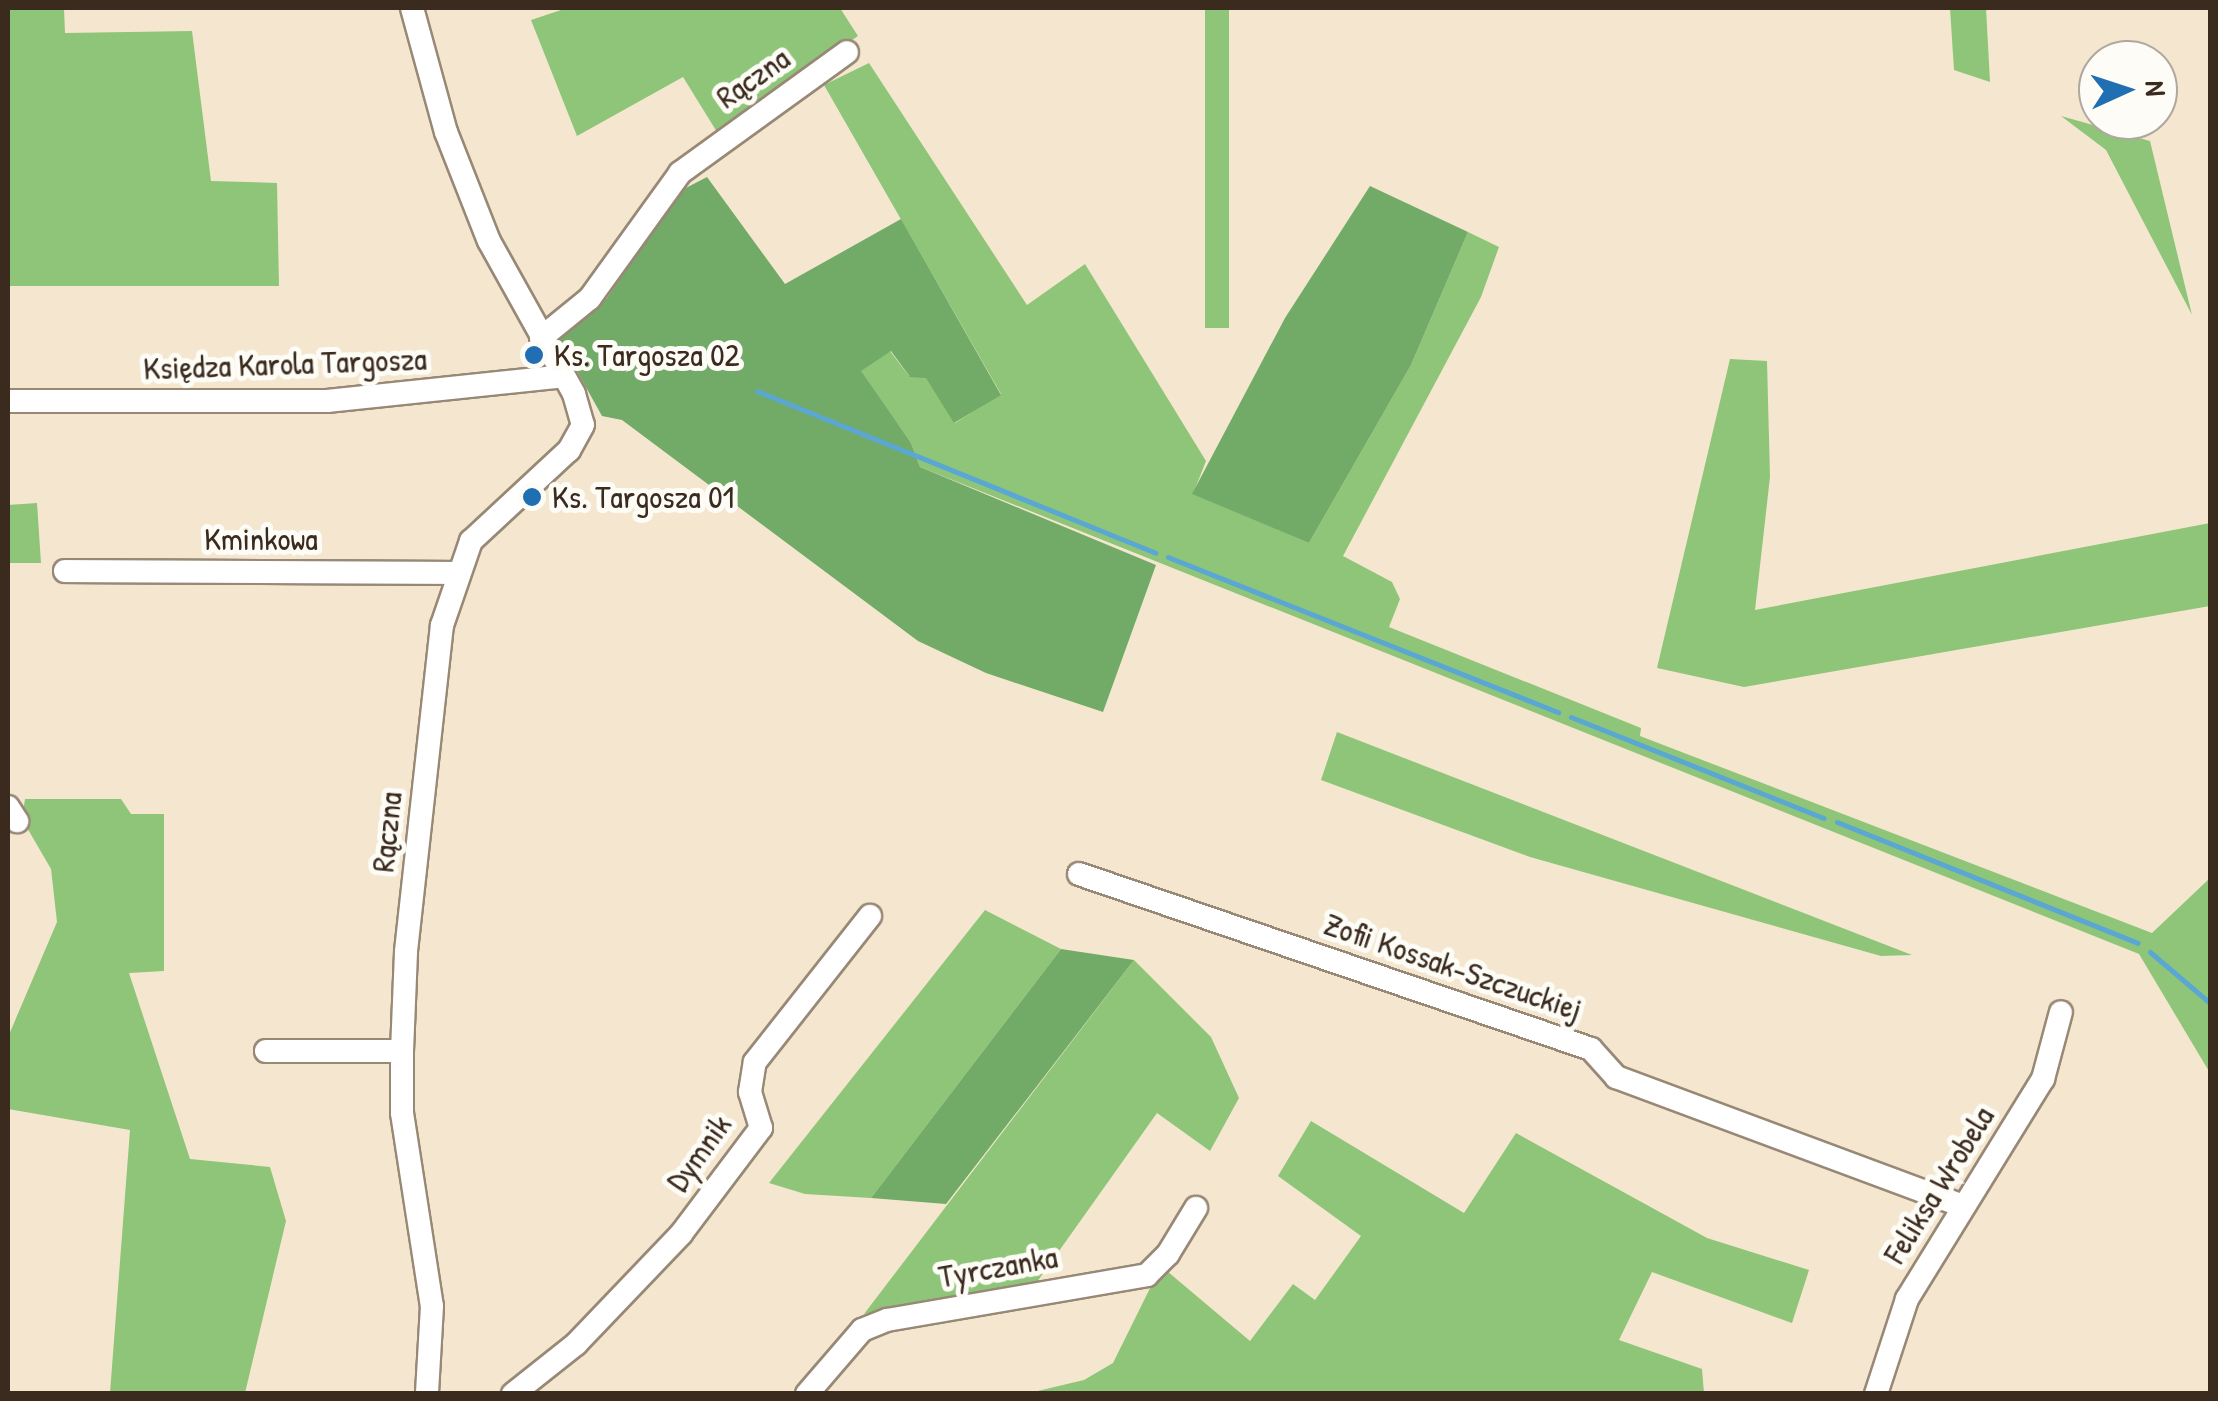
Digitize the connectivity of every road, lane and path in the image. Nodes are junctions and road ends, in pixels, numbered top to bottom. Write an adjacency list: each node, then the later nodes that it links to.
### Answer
1 (412, 8): 3 (street, Rączna)
2 (848, 52): 3 (street, Rączna)
3 (541, 338): 4 (street, Rączna)
4 (564, 376): 5 (street, Księdza Karola Targosza); 7 (street, Rączna)
5 (8, 401)
6 (65, 571): 7 (street, Kminkowa)
7 (456, 573): 12 (street, Rączna)
8 (1079, 874): 13 (street, Zofii Kossak-Szczuckiej)
9 (870, 916): 16 (street, Dymnik)
10 (2061, 1012): 13 (street, Feliksa Wrobela)
11 (266, 1051): 12 (street)
12 (402, 1051): 15 (street, Rączna)
13 (1961, 1205): 18 (street, Feliksa Wrobela)
14 (1196, 1208): 17 (street, Tyrczanka)
15 (427, 1394)
16 (513, 1394)
17 (808, 1394)
18 (1876, 1394)

